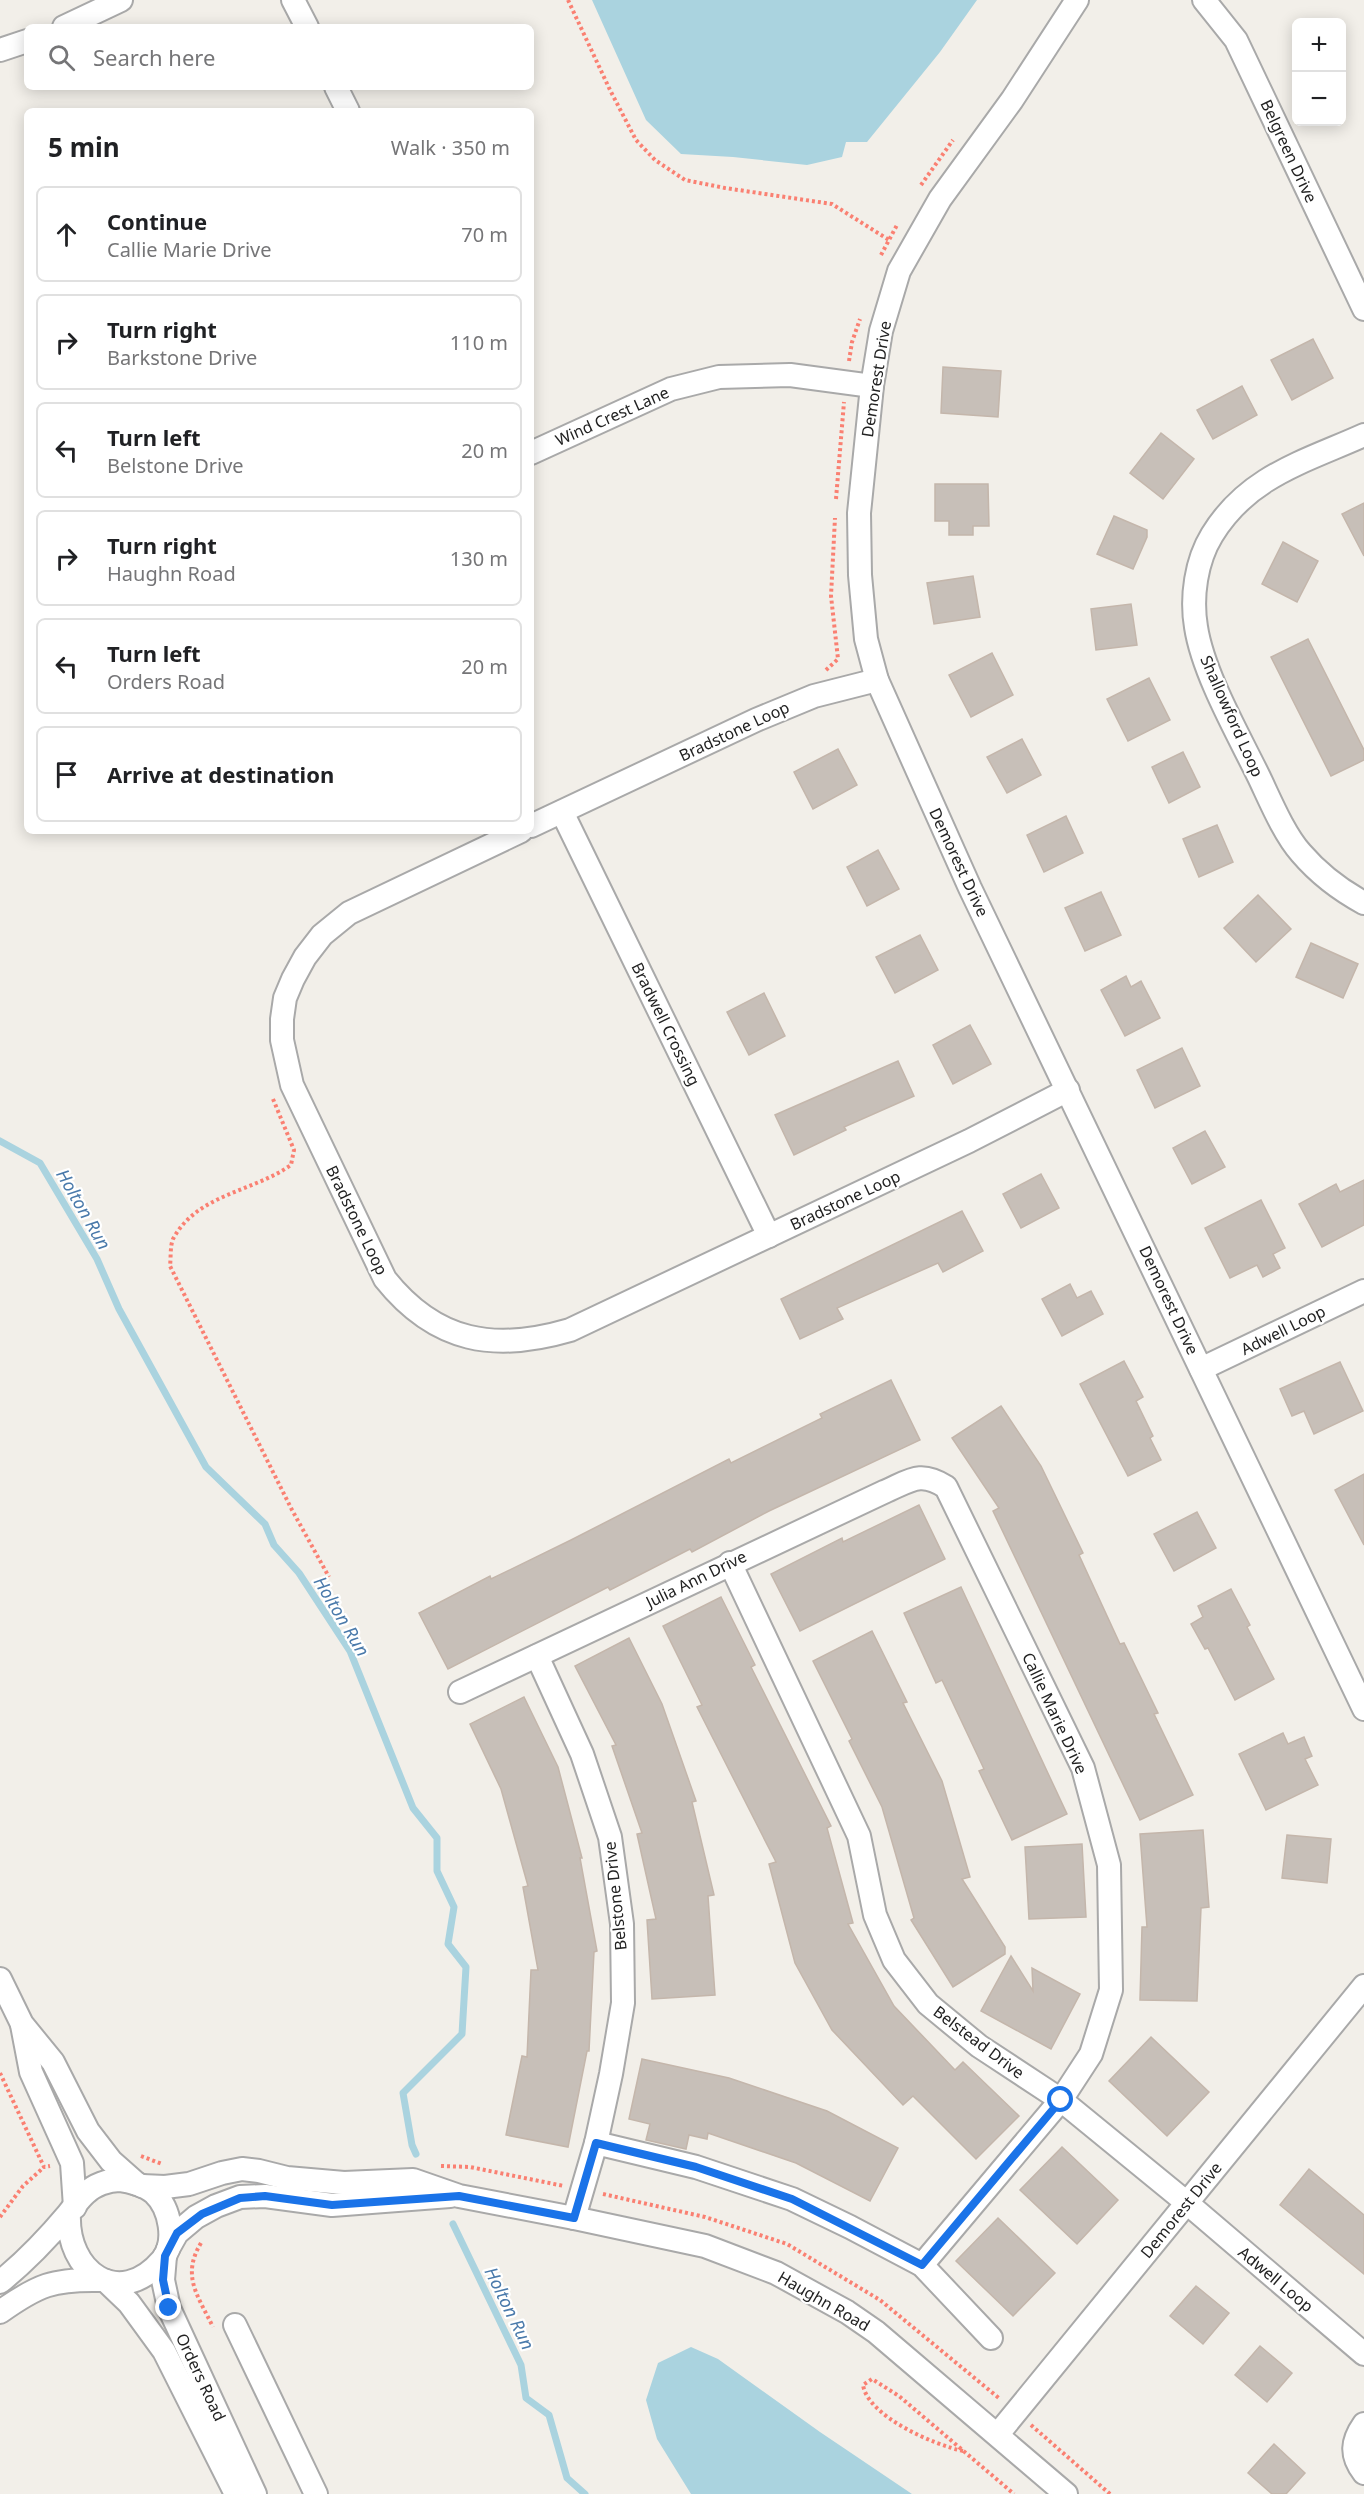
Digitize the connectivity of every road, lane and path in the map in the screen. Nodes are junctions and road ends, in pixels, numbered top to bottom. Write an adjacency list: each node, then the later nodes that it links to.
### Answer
1 (120, 0): 6 (street)
2 (293, 0): 7 (street)
3 (568, 0): 15 (path)
4 (1077, 0): 20 (street, Demorest Drive)
5 (1204, 0): 18 (street, Belgreen Drive)
6 (69, 24)
7 (305, 24)
8 (24, 43): 9 (street)
9 (0, 50)
10 (338, 90): 11 (street)
11 (346, 108)
12 (956, 137): 13 (path)
13 (917, 192)
14 (900, 221): 15 (path)
15 (889, 240): 16 (path)
16 (879, 262)
17 (863, 308): 19 (path)
18 (1364, 309)
19 (847, 381): 20 (street, Wind Crest Lane); 22 (street, Wind Crest Lane); 23 (path)
20 (872, 386): 24 (street, Demorest Drive)
21 (1364, 435): 28 (street, Shallowford Loop)
22 (534, 452)
23 (818, 673)
24 (877, 680): 25 (street, Bradstone Loop); 29 (street, Demorest Drive)
25 (562, 812): 26 (street, Bradstone Loop); 31 (street, Bradwell Crossing)
26 (534, 825)
27 (515, 834): 31 (street, Bradstone Loop)
28 (1364, 903)
29 (1068, 1090): 31 (street, Bradstone Loop); 33 (street, Demorest Drive)
30 (272, 1094): 36 (path)
31 (769, 1236)
32 (1364, 1291): 33 (street, Adwell Loop)
33 (1202, 1369): 39 (street, Demorest Drive)
34 (935, 1480): 35 (street, Julia Ann Drive); 43 (street, Callie Marie Drive)
35 (730, 1563): 37 (street, Julia Ann Drive); 43 (street, Belstead Drive)
36 (329, 1578)
37 (537, 1656): 38 (street, Julia Ann Drive); 44 (street, Belstone Drive)
38 (460, 1692)
39 (1364, 1709)
40 (0, 1979): 42 (street)
41 (1364, 1986): 48 (street, Demorest Drive)
42 (22, 2024): 46 (street); 49 (street)
43 (1061, 2100): 48 (street, Belstead Drive); 53 (street, Callie Marie Drive)
44 (596, 2143): 51 (street, Belstone Drive); 53 (street)
45 (44, 2167): 50 (path)
46 (140, 2186): 47 (street, Haughn Road); 49 (street); 52 (street)
47 (459, 2196): 51 (street, Haughn Road); 52 (street, Haughn Road)
48 (1187, 2204): 59 (street, Adwell Loop); 61 (street, Demorest Drive)
49 (72, 2210): 54 (street); 55 (street)
50 (0, 2217)
51 (574, 2218): 61 (street, Haughn Road)
52 (166, 2253): 54 (street); 67 (street, Orders Road)
53 (922, 2265): 58 (street)
54 (103, 2281): 56 (street); 66 (street, Orders Road)
55 (0, 2282)
56 (0, 2312)
57 (235, 2325): 68 (street)
58 (991, 2338)
59 (1364, 2354)
60 (1364, 2424): 63 (street)
61 (998, 2434): 69 (street, Haughn Road)
62 (963, 2451): 62 (path); 65 (path)
63 (1364, 2473)
64 (1015, 2486): 65 (path)
65 (1012, 2492)
66 (236, 2494)
67 (255, 2494)
68 (316, 2494)
69 (1066, 2494)

